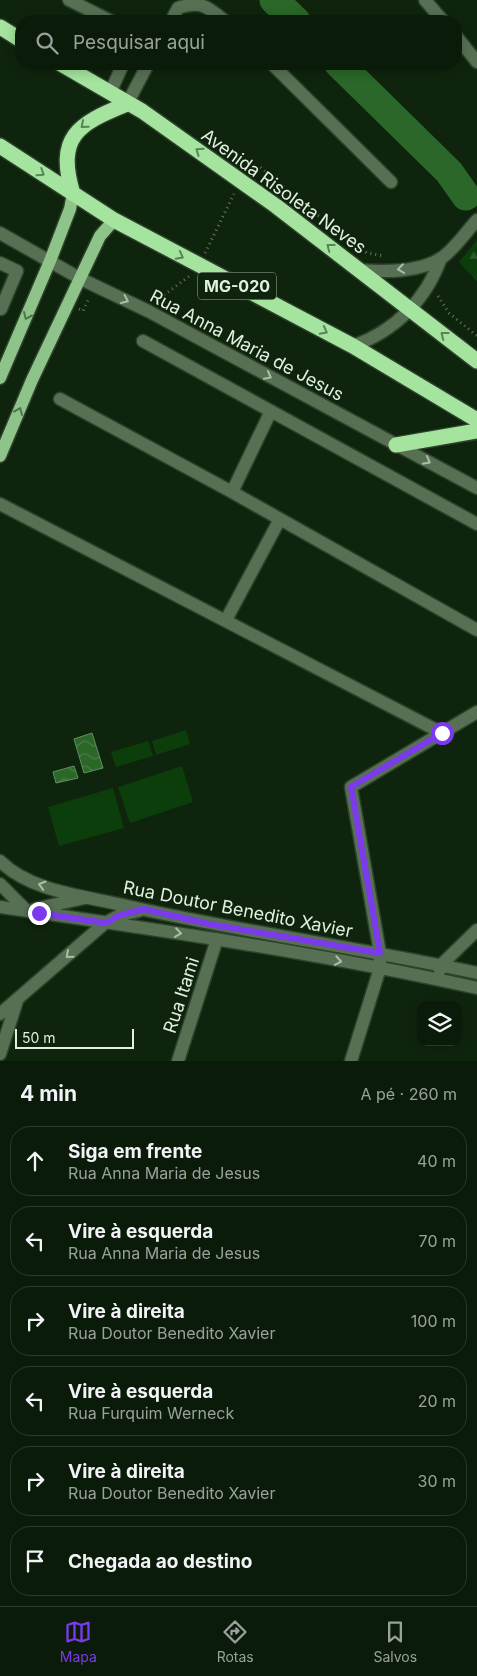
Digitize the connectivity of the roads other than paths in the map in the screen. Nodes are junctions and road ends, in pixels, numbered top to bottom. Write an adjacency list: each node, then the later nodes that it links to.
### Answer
1 (69, 0): 3 (street)
2 (425, 0): 6 (street)
3 (99, 15)
4 (174, 15): 5 (street)
5 (217, 15)
6 (438, 15)
7 (0, 27): 8 (highway)
8 (15, 36)
9 (462, 42): 11 (street)
10 (462, 44): 12 (street)
11 (477, 50)
12 (477, 62)
13 (71, 70): 17 (highway, Avenida Risoleta Neves)
14 (120, 70): 17 (street)
15 (145, 70): 18 (street)
16 (278, 70): 20 (street)
17 (110, 93): 18 (highway, Avenida Risoleta Neves)
18 (127, 104): 21 (highway, one-way to 21); 28 (highway, Avenida Risoleta Neves, one-way to 18)
19 (0, 146): 21 (highway, MG-020, one-way to 21)
20 (391, 182)
21 (73, 194): 22 (highway, MG-020); 26 (main road)
22 (114, 220): 29 (main road); 33 (highway, MG-020, one-way to 33)
23 (477, 220): 25 (street)
24 (0, 233): 26 (street, Rua Anna Maria de Jesus)
25 (441, 258): 28 (street, one-way to 28); 31 (street)
26 (50, 261): 29 (street, Rua Anna Maria de Jesus); 35 (main road, one-way to 35)
27 (0, 262): 30 (street)
28 (359, 270): 31 (highway, Avenida Risoleta Neves)
29 (81, 279): 40 (street, Rua Anna Maria de Jesus, one-way to 40); 41 (main road, one-way to 29)
30 (1, 308)
31 (410, 309): 33 (street); 34 (highway, Avenida Risoleta Neves, one-way to 31)
32 (143, 341): 37 (street)
33 (353, 346): 38 (highway, MG-020)
34 (477, 361)
35 (0, 378)
36 (60, 399): 43 (street)
37 (271, 411): 43 (street); 46 (street)
38 (477, 420)
39 (477, 431): 40 (highway)
40 (396, 445): 42 (street, Rua Anna Maria de Jesus, one-way to 42)
41 (0, 456)
42 (477, 488)
43 (232, 492): 45 (street)
44 (0, 504): 47 (street)
45 (280, 519): 47 (street); 48 (street)
46 (477, 524)
47 (226, 620): 50 (street)
48 (477, 630)
49 (477, 712): 50 (street)
50 (442, 733): 60 (street)
51 (0, 861): 53 (street, Rua Doutor Benedito Xavier, one-way to 51)
52 (0, 884): 56 (street)
53 (90, 897): 55 (street, Rua Doutor Benedito Xavier); 56 (street)
54 (0, 907): 56 (street, Rua Doutor Benedito Xavier)
55 (144, 909): 57 (street); 60 (street, Rua Doutor Benedito Xavier)
56 (27, 911): 57 (street, Rua Doutor Benedito Xavier)
57 (106, 923): 59 (street, Rua Doutor Benedito Xavier, one-way to 59); 66 (street, one-way to 66)
58 (477, 930): 61 (street)
59 (217, 939): 62 (street, Rua Doutor Benedito Xavier, one-way to 62); 69 (street, Rua Itami)
60 (380, 953): 61 (street, Rua Doutor Benedito Xavier); 62 (street)
61 (441, 965): 63 (street, Rua Doutor Benedito Xavier); 64 (street)
62 (380, 968): 64 (street, Rua Doutor Benedito Xavier); 70 (street)
63 (477, 973)
64 (438, 980): 65 (street, Rua Doutor Benedito Xavier)
65 (477, 988)
66 (17, 1001): 67 (street); 68 (street)
67 (0, 1014)
68 (0, 1054)
69 (178, 1061)
70 (351, 1061)

